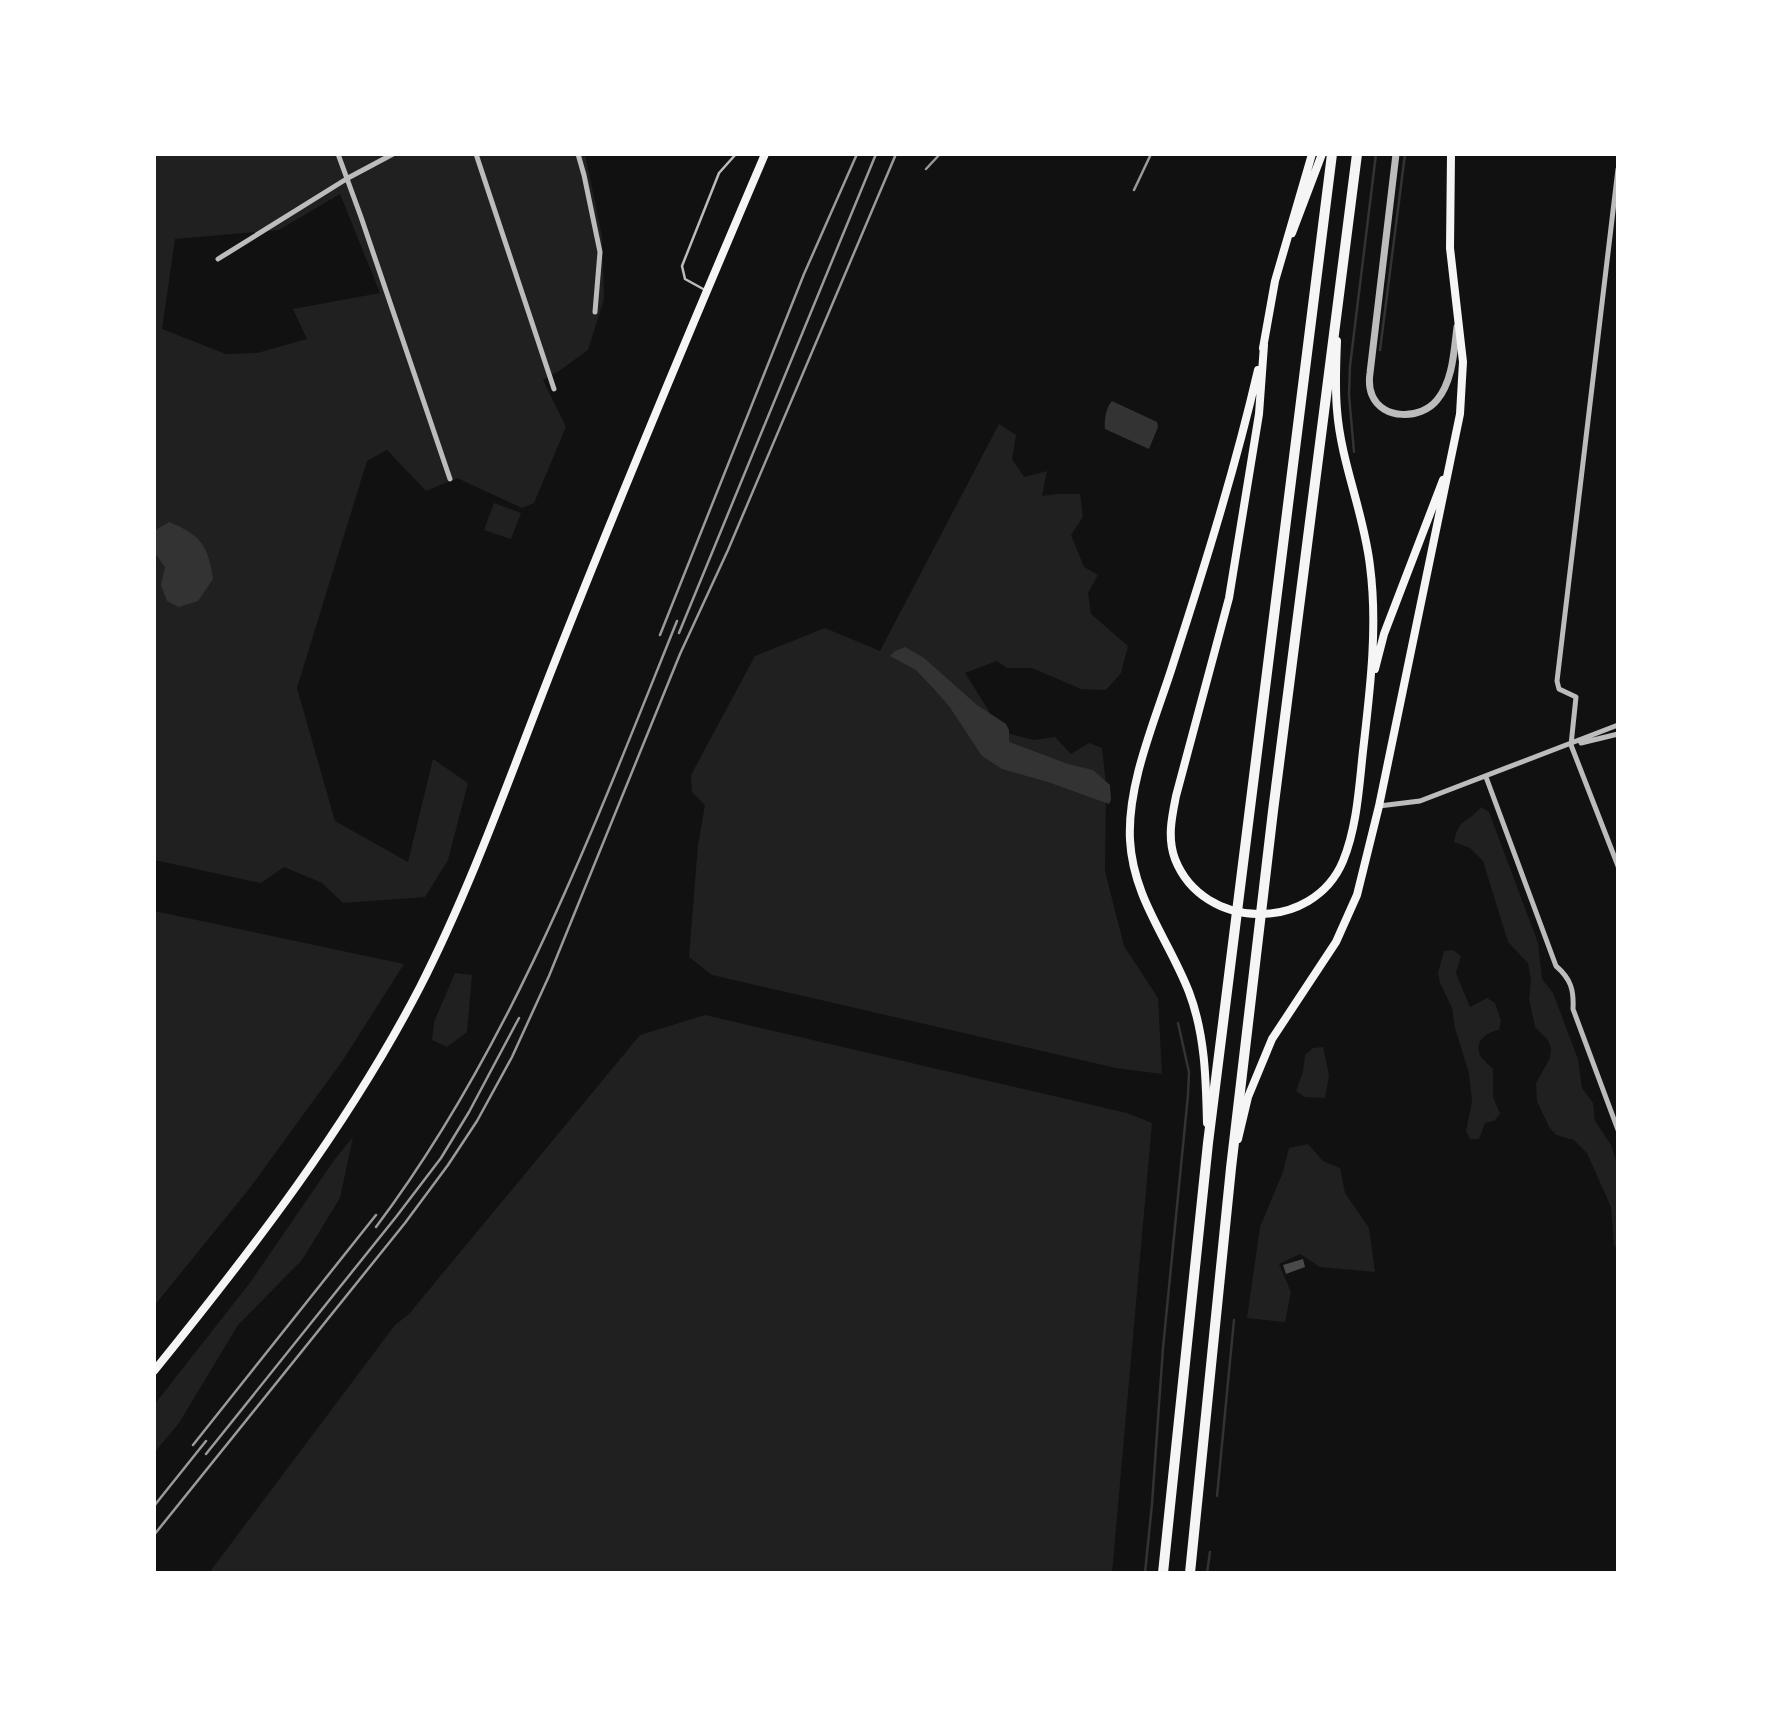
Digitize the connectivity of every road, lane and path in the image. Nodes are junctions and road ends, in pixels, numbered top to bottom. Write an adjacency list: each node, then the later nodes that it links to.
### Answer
1 (338, 154): 14 (street)
2 (393, 154): 14 (street)
3 (475, 154): 22 (street)
4 (578, 154): 19 (street)
5 (736, 154): 17 (lane)
6 (765, 154): 17 (main road)
7 (1312, 154): 16 (main road)
8 (1322, 154): 16 (main road)
9 (1332, 154): 33 (highway)
10 (1357, 154): 18 (highway)
11 (1396, 154): 20 (street)
12 (1451, 154): 20 (main road)
13 (1618, 169): 28 (street)
14 (348, 178): 15 (street); 24 (street)
15 (218, 259)
16 (1280, 263): 21 (main road)
17 (708, 291): 35 (main road)
18 (1337, 307): 25 (main road); 34 (highway)
19 (595, 312)
20 (1459, 312): 23 (main road)
21 (1264, 345): 25 (main road); 33 (main road)
22 (555, 388)
23 (1454, 448): 25 (main road); 30 (main road)
24 (450, 479)
25 (1371, 685)
26 (1618, 725): 28 (street)
27 (1618, 734): 28 (street)
28 (1571, 745): 29 (street); 31 (street)
29 (1486, 777): 30 (street); 32 (street)
30 (1379, 806): 34 (main road)
31 (1618, 866)
32 (1618, 1130)
33 (1208, 1143): 36 (highway)
34 (1231, 1168): 37 (highway)
35 (154, 1371)
36 (1163, 1573)
37 (1190, 1573)

